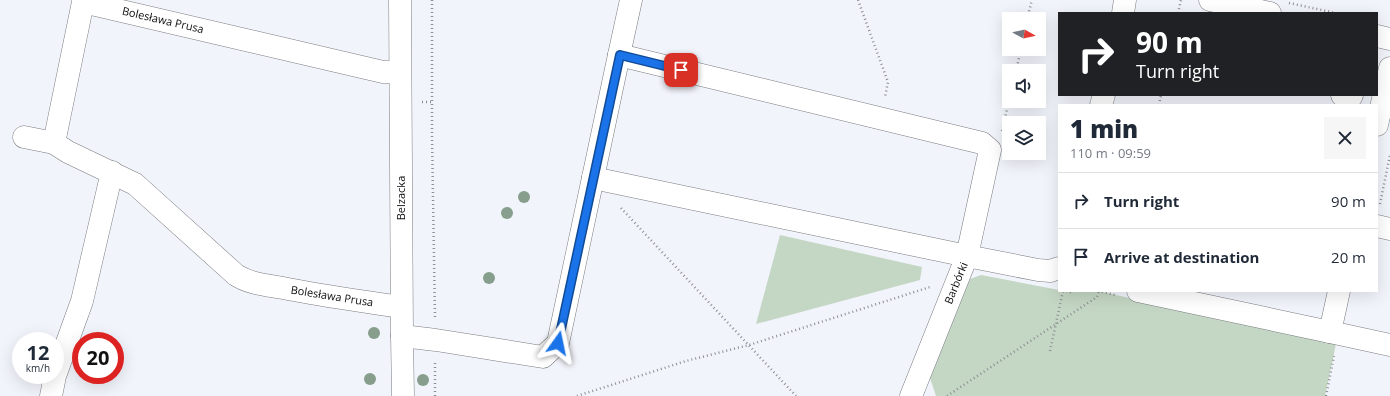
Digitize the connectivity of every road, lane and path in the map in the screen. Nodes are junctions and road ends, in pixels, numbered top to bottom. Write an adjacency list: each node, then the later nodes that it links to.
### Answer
1 (400, 0): 21 (street, Belzacka)
2 (432, 0): 44 (path)
3 (631, 0): 19 (street)
4 (858, 0): 23 (path)
5 (1032, 0): 12 (path)
6 (1125, 0): 13 (street)
7 (1181, 0): 14 (path)
8 (1206, 0): 15 (street)
9 (1210, 0): 11 (street)
10 (79, 1): 21 (street, Bolesława Prusa); 26 (street, Bolesława Prusa)
11 (1277, 7): 16 (path)
12 (1029, 12)
13 (1122, 12)
14 (1178, 12)
15 (1204, 12)
16 (1326, 12)
17 (1378, 36): 18 (street)
18 (1390, 39)
19 (620, 55): 23 (street); 30 (street)
20 (1390, 68): 24 (street)
21 (400, 72): 41 (street, Belzacka)
22 (1007, 108): 27 (path)
23 (881, 118): 27 (street)
24 (1378, 121)
25 (24, 137): 26 (street)
26 (54, 143): 29 (street, Bolesława Prusa)
27 (990, 150): 34 (street)
28 (1390, 155): 32 (path)
29 (112, 172): 41 (street, Bolesława Prusa); 49 (street)
30 (593, 178): 34 (street); 44 (street)
31 (620, 207): 46 (path)
32 (1378, 217): 33 (street)
33 (1390, 229)
34 (967, 256): 35 (street, Barbórki); 36 (street, Barbórki)
35 (1058, 268)
36 (958, 278): 46 (path); 54 (street, Barbórki)
37 (1064, 292): 42 (path)
38 (1099, 292): 42 (path)
39 (1142, 292): 45 (street)
40 (1339, 292): 45 (street)
41 (401, 307): 43 (street, Belzacka)
42 (1056, 324): 48 (path); 55 (path)
43 (402, 336): 44 (street); 50 (street, Belzacka)
44 (436, 340): 51 (path)
45 (1332, 341): 47 (street); 56 (path)
46 (749, 345): 52 (path); 53 (path)
47 (1390, 345)
48 (1050, 351)
49 (51, 396)
50 (403, 396)
51 (435, 396)
52 (578, 396)
53 (796, 396)
54 (911, 396)
55 (947, 396)
56 (1326, 396)

